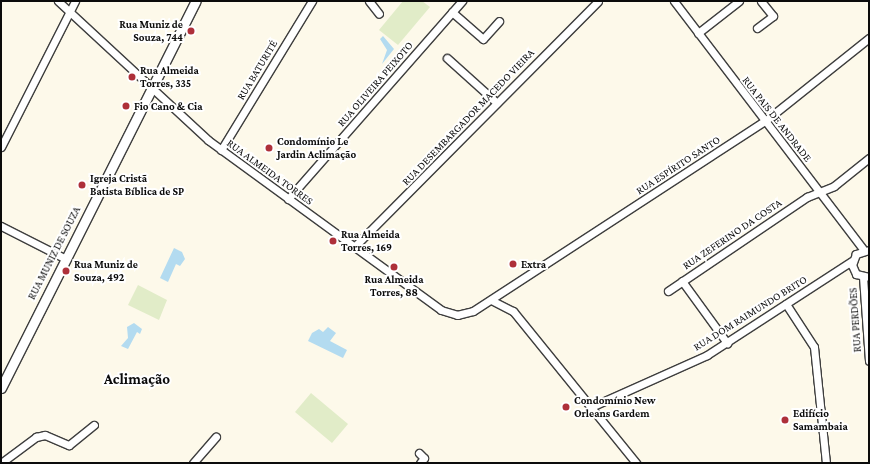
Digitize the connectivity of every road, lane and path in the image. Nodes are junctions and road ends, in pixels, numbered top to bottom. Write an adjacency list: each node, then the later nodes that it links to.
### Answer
1 (58, 1): 11 (street, RUA ALMEIDA TORRES)
2 (75, 1): 11 (street)
3 (196, 1): 19 (street, RUA MUNIZ DE SOUZA)
4 (312, 1): 23 (street, RUA BATURITÉ)
5 (369, 1): 13 (street)
6 (462, 1): 12 (street, RUA OLIVEIRA PEIXOTO)
7 (598, 1): 20 (street, RUA DESEMBARGADOR MACEDO VIEIRA)
8 (674, 1): 16 (street, RUA PAIS DE ANDRADE)
9 (739, 1): 16 (street)
10 (761, 1): 15 (street)
11 (70, 11): 19 (street, RUA ALMEIDA TORRES); 22 (street)
12 (452, 12): 14 (street); 26 (street, RUA OLIVEIRA PEIXOTO)
13 (379, 14)
14 (499, 21)
15 (757, 28)
16 (698, 33): 21 (street, RUA PAIS DE ANDRADE)
17 (869, 38): 21 (street, RUA ESPÍRITO SANTO)
18 (447, 58): 20 (street)
19 (153, 86): 23 (street, RUA ALMEIDA TORRES); 30 (street, RUA MUNIZ DE SOUZA)
20 (497, 103): 28 (street, RUA DESEMBARGADOR MACEDO VIEIRA)
21 (765, 122): 25 (street, RUA PAIS DE ANDRADE); 35 (street, RUA ESPÍRITO SANTO)
22 (1, 147)
23 (221, 150): 26 (street, RUA ALMEIDA TORRES)
24 (869, 158): 25 (street, RUA ZEFERINO DA COSTA)
25 (819, 191): 29 (street, RUA PAIS DE ANDRADE); 33 (street, RUA ZEFERINO DA COSTA)
26 (288, 199): 28 (street, RUA ALMEIDA TORRES)
27 (1, 226): 30 (street)
28 (354, 247): 35 (street, RUA ALMEIDA TORRES)
29 (867, 250): 31 (street, RUA DOM RAIMUNDO BRITO)
30 (64, 258): 39 (street, RUA MUNIZ DE SOUZA)
31 (852, 262): 32 (street); 36 (street, RUA DOM RAIMUNDO BRITO)
32 (866, 277): 38 (street, RUA PERDÕES)
33 (682, 281): 34 (street, RUA ZEFERINO DA COSTA); 37 (street)
34 (668, 291)
35 (491, 300): 40 (street)
36 (786, 304): 37 (street, RUA DOM RAIMUNDO BRITO); 48 (street)
37 (727, 343): 40 (street, RUA DOM RAIMUNDO BRITO)
38 (869, 361)
39 (1, 388)
40 (591, 407): 47 (street)
41 (94, 425): 44 (street)
42 (216, 437): 45 (street)
43 (419, 453): 46 (street)
44 (1, 463)
45 (193, 463)
46 (420, 463)
47 (636, 463)
48 (826, 463)

